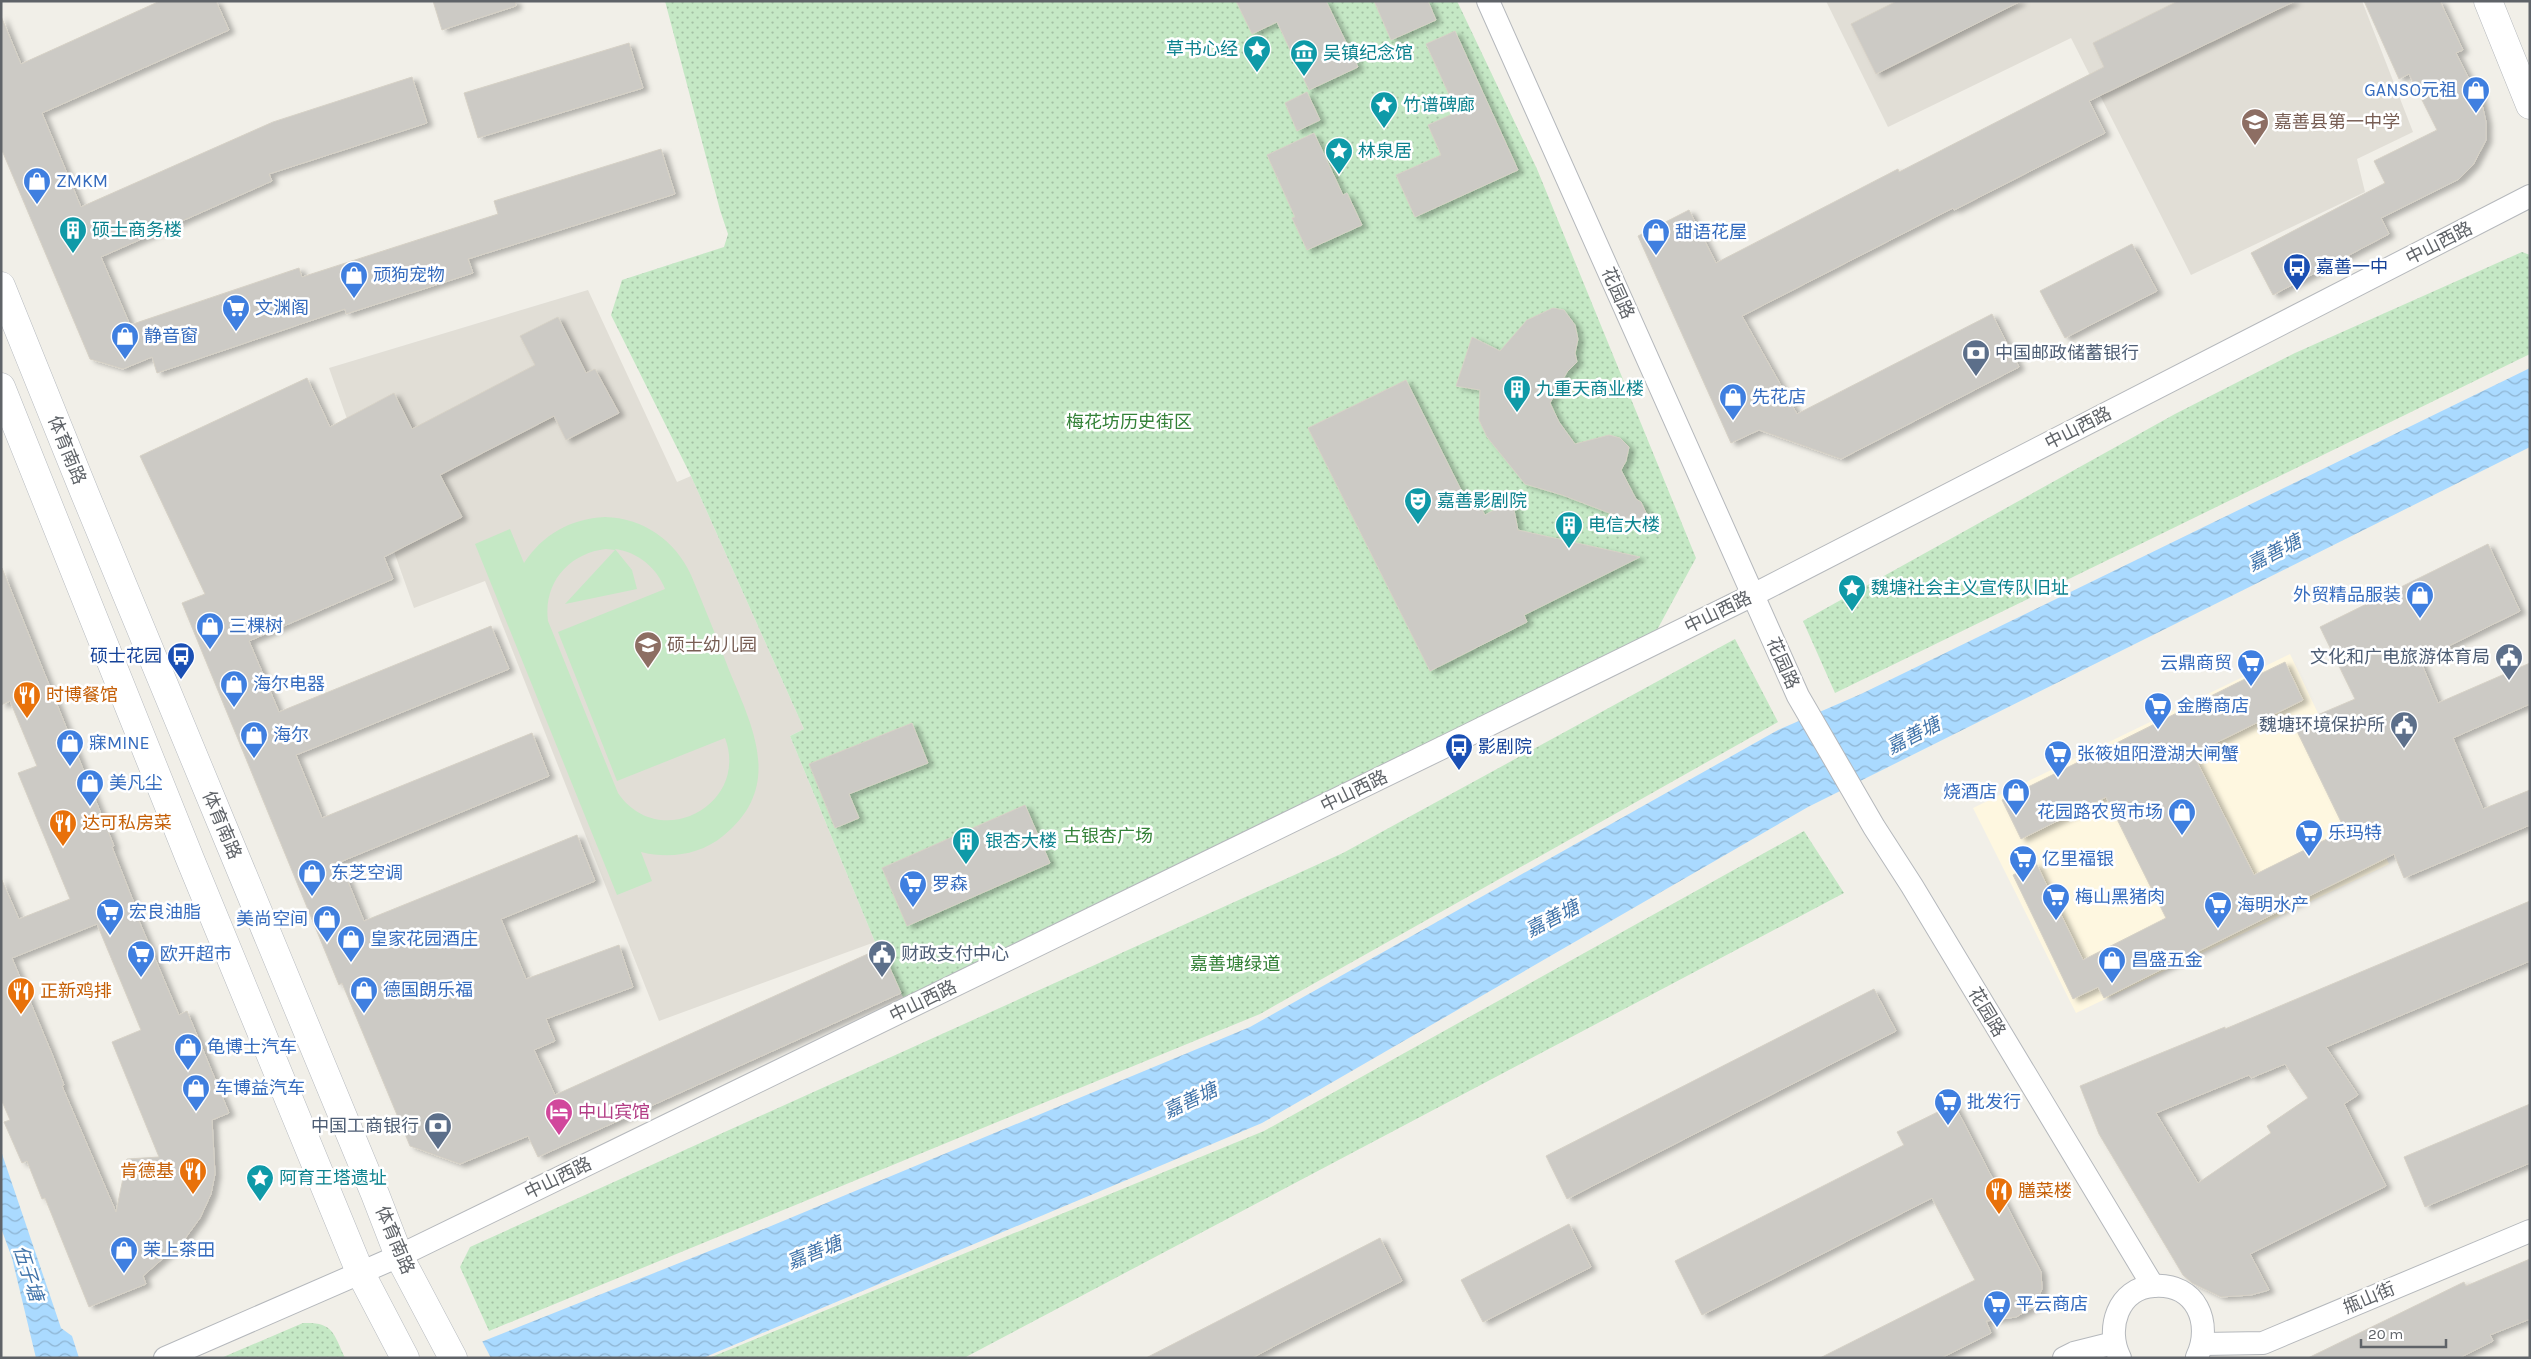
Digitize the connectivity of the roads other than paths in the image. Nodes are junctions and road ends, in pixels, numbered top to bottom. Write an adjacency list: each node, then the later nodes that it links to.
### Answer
1 (1488, 1): 7 (street, 花园路)
2 (2488, 1): 3 (main road)
3 (2530, 105)
4 (2530, 196): 7 (street, 中山西路)
5 (1, 286): 9 (main road, 体育南路)
6 (1, 387): 10 (main road)
7 (1753, 595): 9 (street, 中山西路); 11 (street, 花园路)
8 (2530, 1231): 13 (street, 甁山街)
9 (399, 1256): 10 (street, 中山西路); 16 (main road, 体育南路)
10 (360, 1272): 14 (street, 中山西路); 15 (main road)
11 (2153, 1286): 12 (street); 13 (street)
12 (2117, 1350): 17 (street)
13 (2200, 1351)
14 (165, 1358)
15 (405, 1358)
16 (453, 1358)
17 (2064, 1358)

